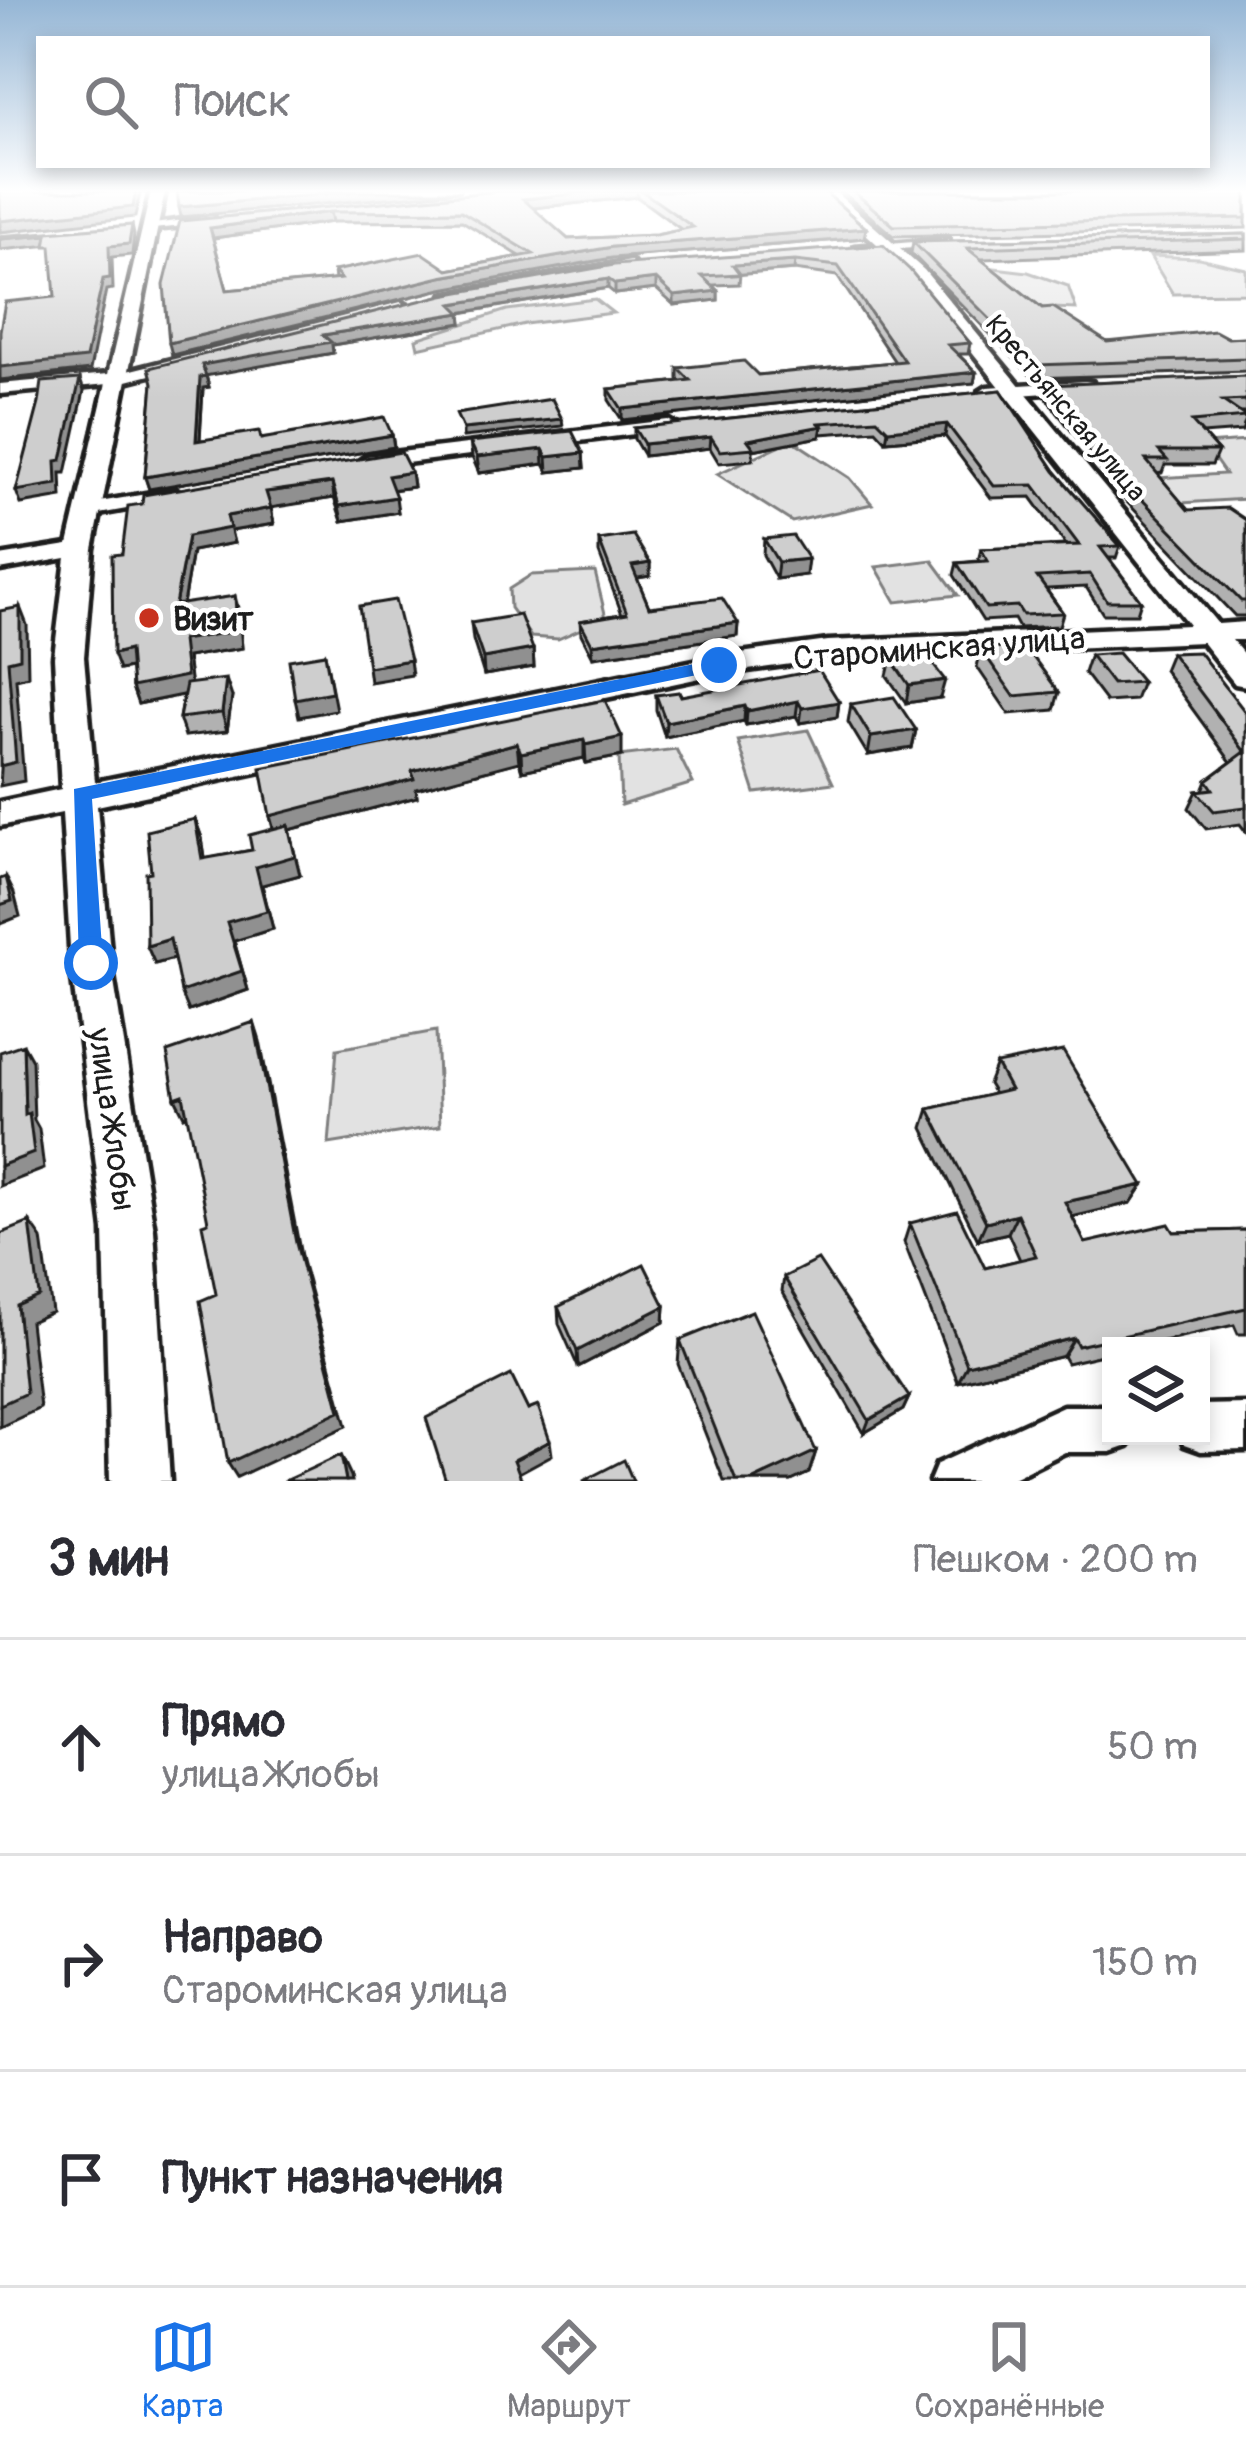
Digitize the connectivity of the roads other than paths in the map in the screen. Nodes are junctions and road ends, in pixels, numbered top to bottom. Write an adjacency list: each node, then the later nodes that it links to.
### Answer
1 (136, 260): 6 (street, улица Жлобы)
2 (903, 260): 8 (street, Крестьянская улица)
3 (659, 262): 4 (street)
4 (443, 297)
5 (420, 302): 6 (street)
6 (118, 378): 9 (street); 14 (street, улица Жлобы)
7 (1109, 385): 8 (street)
8 (1017, 388): 10 (street); 17 (street, Крестьянская улица)
9 (0, 389)
10 (970, 393)
11 (688, 423): 12 (street)
12 (338, 466)
13 (202, 490): 14 (street)
14 (88, 510): 15 (street, улица Жлобы)
15 (80, 549): 16 (street); 19 (street, улица Жлобы)
16 (0, 563)
17 (1230, 632): 18 (street, Крестьянская улица); 19 (street, Староминская улица)
18 (1246, 677)
19 (81, 794): 20 (street, Староминская улица); 24 (street, улица Жлобы)
20 (0, 814)
21 (1246, 1427): 22 (street)
22 (1210, 1428)
23 (1102, 1429): 25 (street)
24 (140, 1481)
25 (954, 1481)

